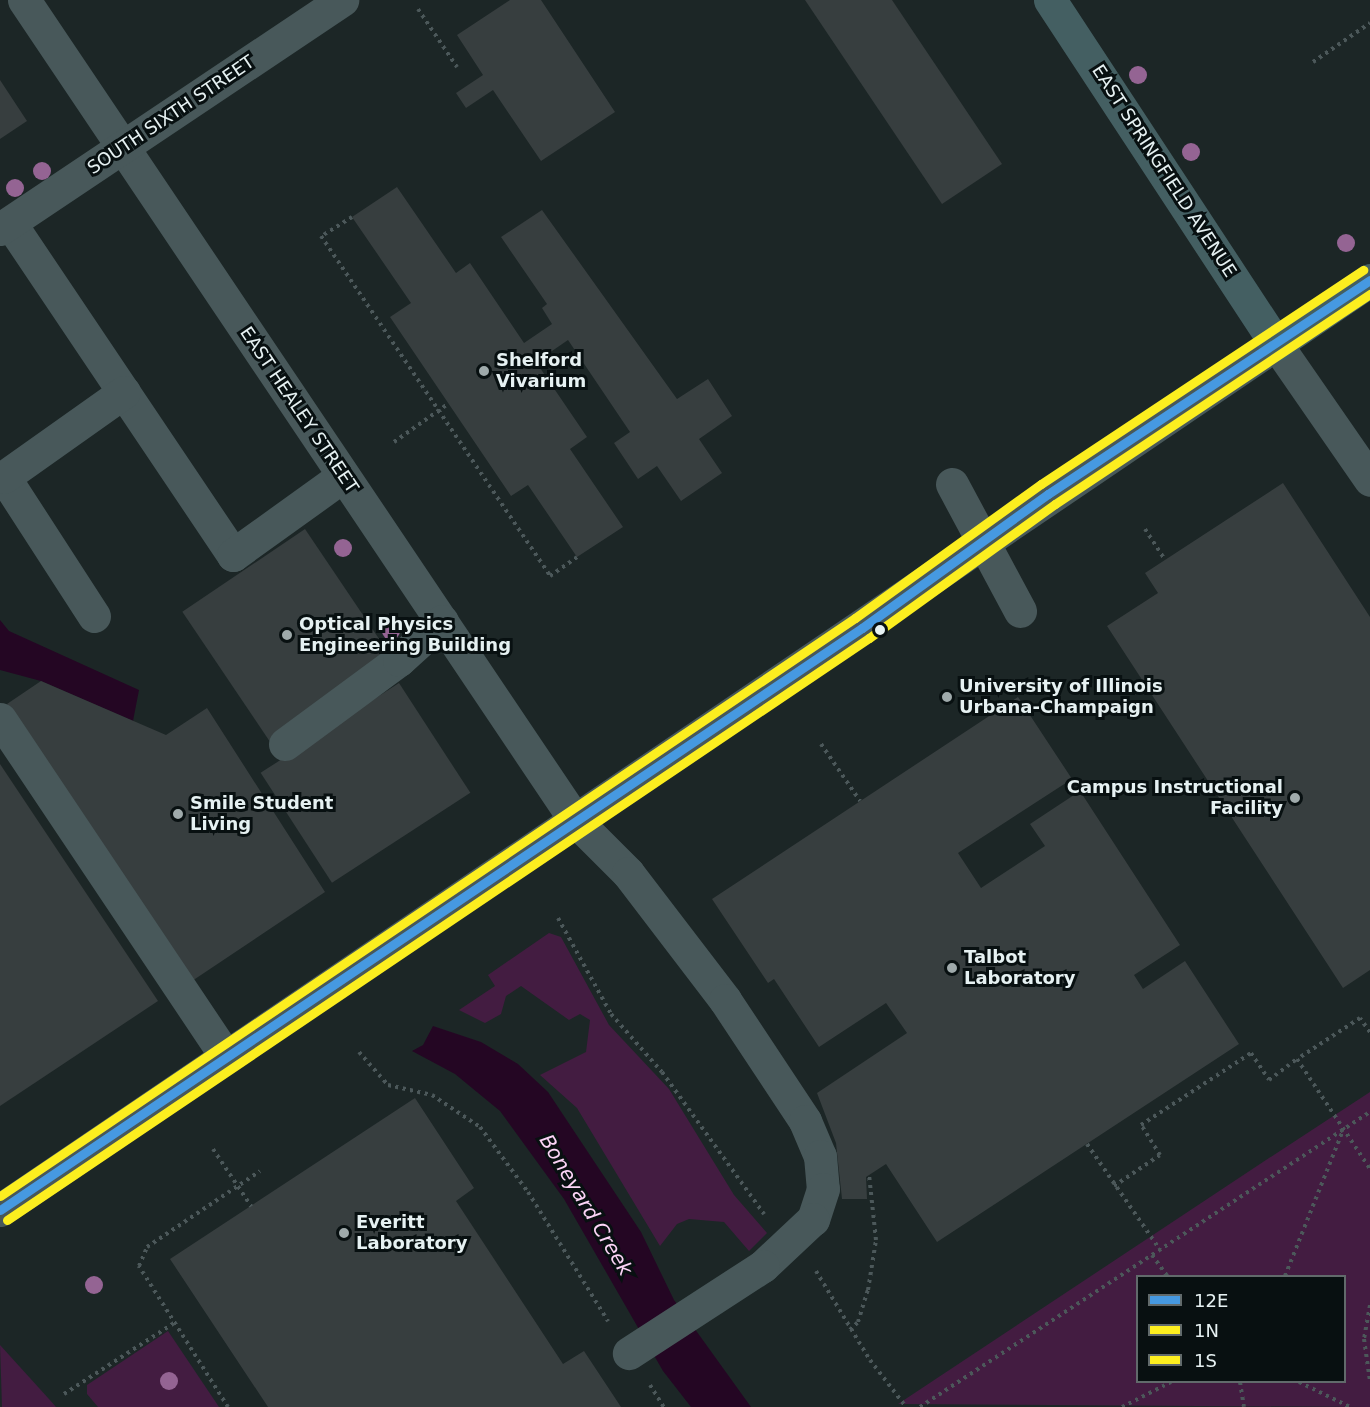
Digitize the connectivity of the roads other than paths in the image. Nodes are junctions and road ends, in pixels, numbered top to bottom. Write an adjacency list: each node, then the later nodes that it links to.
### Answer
1 (24, 0): 4 (street, EAST HEALEY STREET)
2 (342, 0): 4 (street, SOUTH SIXTH STREET)
3 (1050, 0): 7 (main road, EAST SPRINGFIELD AVENUE)
4 (122, 147): 5 (street, SOUTH SIXTH STREET); 9 (street, EAST HEALEY STREET)
5 (5, 226): 8 (street)
6 (1370, 280): 7 (main road)
7 (1276, 344): 10 (street); 12 (street)
8 (124, 392): 9 (street); 14 (street)
9 (343, 476): 15 (street, EAST HEALEY STREET)
10 (1370, 480)
11 (952, 484): 12 (street)
12 (982, 542): 13 (street); 18 (street)
13 (1020, 611)
14 (94, 616)
15 (442, 621): 17 (street); 18 (street, EAST HEALEY STREET)
16 (0, 719): 19 (street)
17 (285, 744)
18 (575, 820): 19 (street); 21 (street, EAST HEALEY STREET)
19 (225, 1055): 20 (street)
20 (0, 1210)
21 (633, 1351)

